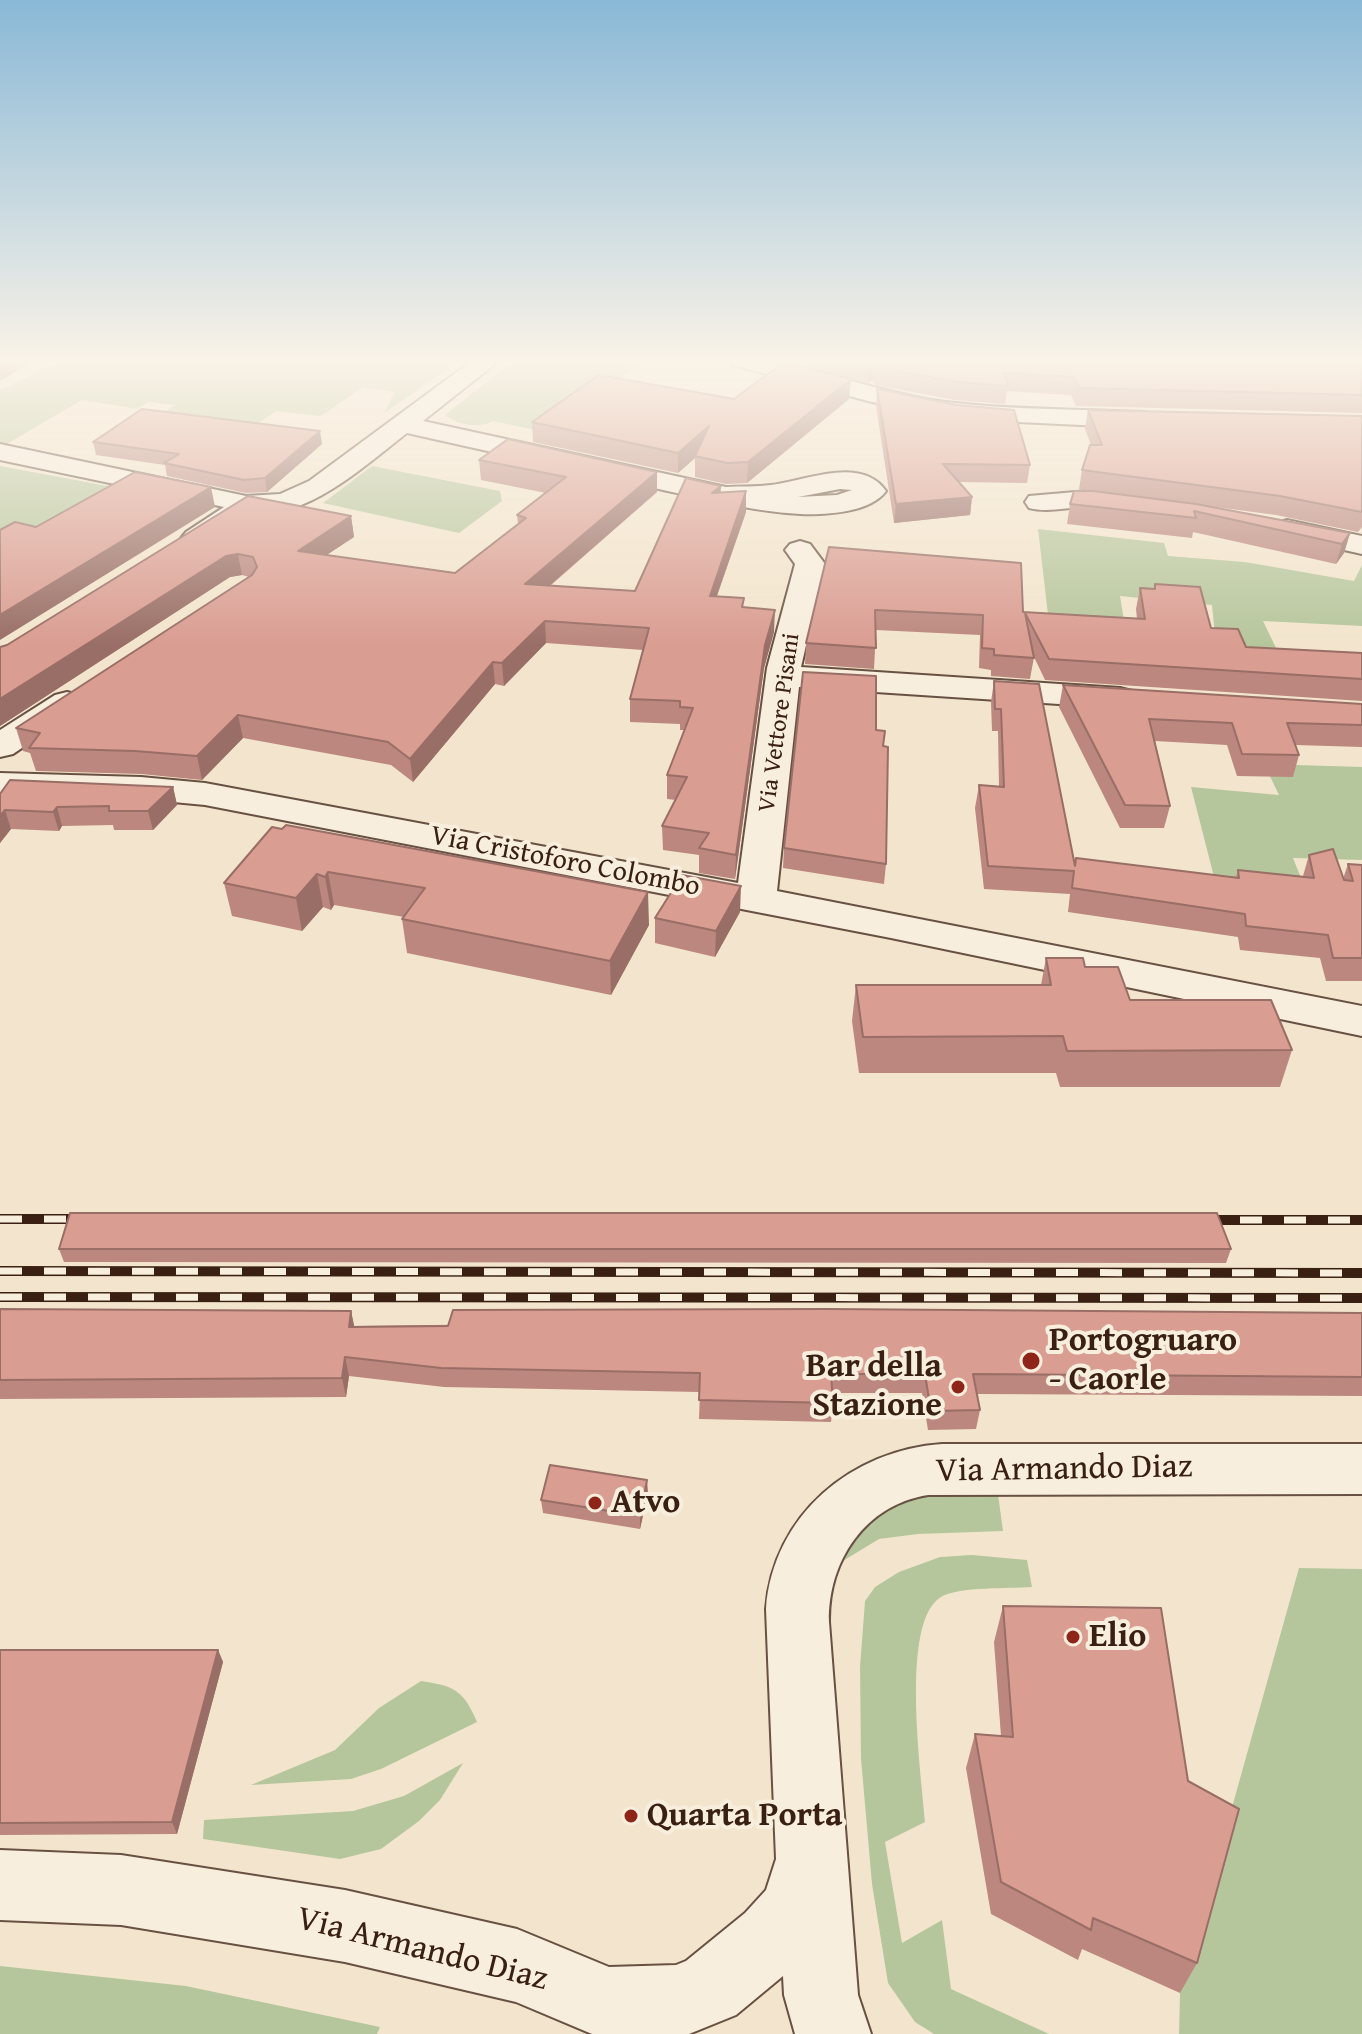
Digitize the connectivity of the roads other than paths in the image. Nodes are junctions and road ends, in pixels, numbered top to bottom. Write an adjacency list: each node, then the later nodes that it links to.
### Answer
1 (14, 455): 6 (street)
2 (360, 455): 6 (street)
3 (541, 455): 4 (street)
4 (726, 495)
5 (1039, 502): 7 (street)
6 (238, 505): 11 (street)
7 (1165, 511)
8 (1259, 524): 9 (street)
9 (1362, 545)
10 (800, 550): 12 (street, Via Vettore Pisani)
11 (167, 556)
12 (784, 676): 14 (street); 17 (street, Via Vettore Pisani)
13 (89, 687): 15 (street)
14 (1146, 700)
15 (0, 746)
16 (0, 784): 17 (street, Via Cristoforo Colombo)
17 (756, 899): 18 (street, Via Cristoforo Colombo)
18 (1362, 1021)
19 (1362, 1469): 20 (street, Via Armando Diaz)
20 (811, 1851): 22 (street, Via Armando Diaz); 23 (street, Via Armando Diaz)
21 (0, 1885): 22 (street, Via Armando Diaz)
22 (630, 2019)
23 (833, 2034)

